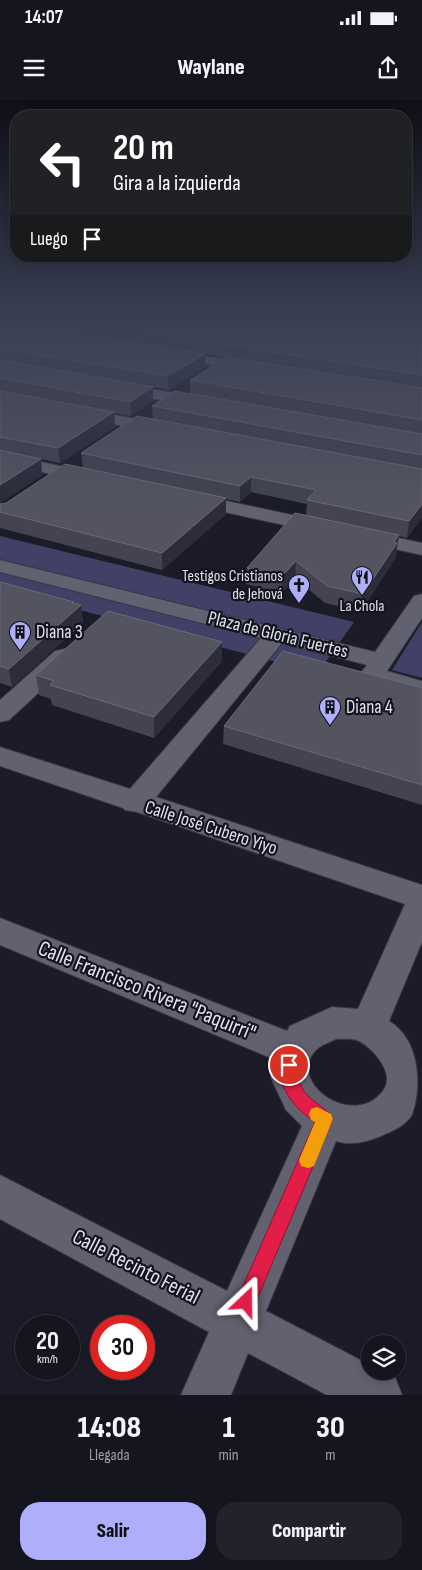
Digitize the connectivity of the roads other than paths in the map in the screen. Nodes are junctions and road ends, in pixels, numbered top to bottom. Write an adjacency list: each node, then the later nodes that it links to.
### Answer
1 (194, 383): 3 (street)
2 (104, 385): 3 (street)
3 (172, 398): 4 (street); 6 (street)
4 (222, 407)
5 (67, 411): 6 (street)
6 (134, 424): 7 (street); 8 (street)
7 (179, 432)
8 (111, 439)
9 (0, 458): 11 (street)
10 (80, 459): 11 (street)
11 (62, 472): 12 (street); 13 (street)
12 (109, 482)
13 (40, 487)
14 (176, 496): 15 (street)
15 (422, 549)
16 (0, 566): 17 (street, Plaza de Gloria Fuertes)
17 (127, 598): 19 (street); 20 (street, Plaza de Gloria Fuertes)
18 (422, 601): 22 (street)
19 (106, 617)
20 (276, 635): 22 (street, Plaza de Gloria Fuertes); 26 (street)
21 (78, 643): 24 (street)
22 (382, 661): 23 (street)
23 (422, 688)
24 (0, 714)
25 (0, 756): 26 (street, Calle José Cubero Yiyo)
26 (135, 803): 27 (street, Calle José Cubero Yiyo)
27 (422, 897)
28 (422, 902): 30 (street)
29 (0, 931): 31 (street, Calle Francisco Rivera "Paquirri")
30 (368, 1028): 31 (street); 32 (street)
31 (293, 1050): 33 (street)
32 (413, 1099): 33 (street)
33 (325, 1119): 35 (street)
34 (0, 1196): 35 (street, Calle Recinto Ferial)
35 (238, 1320): 36 (street); 37 (street, Calle Recinto Ferial)
36 (206, 1395)
37 (377, 1395)

